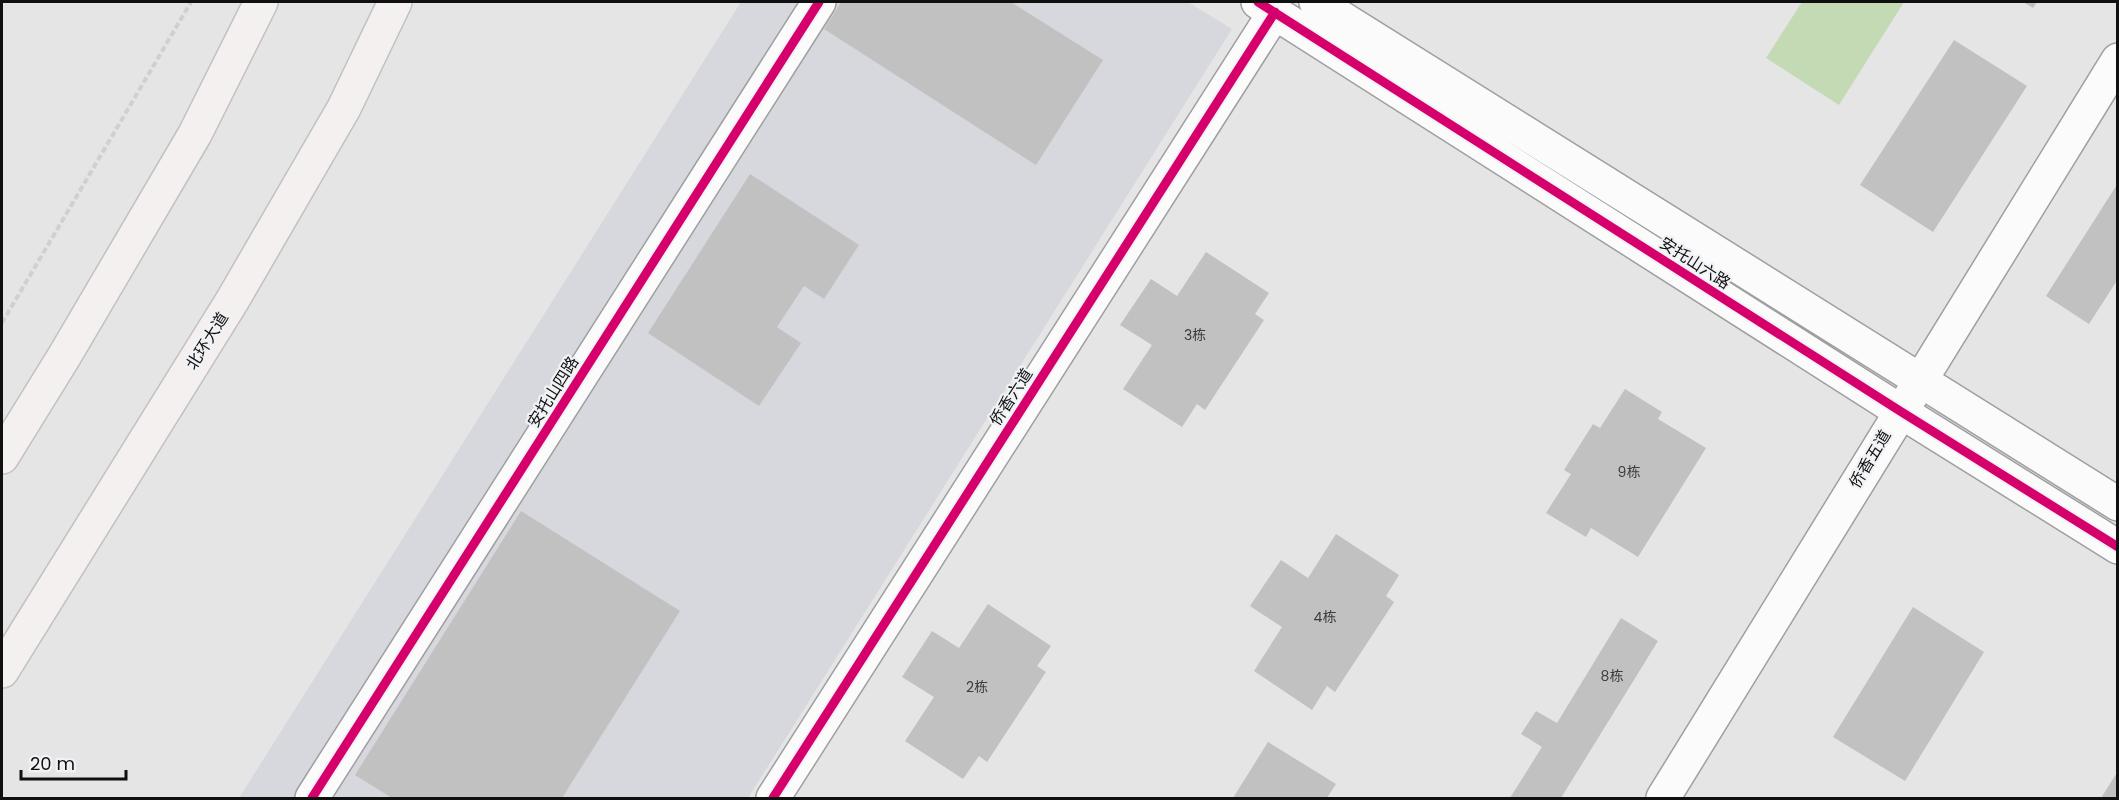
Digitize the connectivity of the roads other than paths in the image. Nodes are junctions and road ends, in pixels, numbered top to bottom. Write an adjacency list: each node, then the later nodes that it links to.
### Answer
1 (261, 2): 9 (highway)
2 (395, 2): 12 (highway, 北环大道)
3 (819, 2): 13 (street, 安托山四路)
4 (1316, 2): 7 (street, 安托山六路)
5 (1267, 7): 8 (street, 安托山六路); 14 (street, 侨香六道)
6 (2118, 60): 7 (street, 侨香五道)
7 (1919, 379): 8 (street, 侨香五道); 10 (street, 安托山六路)
8 (1900, 411): 11 (street, 安托山六路); 15 (street, 侨香五道)
9 (2, 458)
10 (2118, 504)
11 (2118, 547)
12 (2, 671)
13 (312, 798)
14 (773, 798)
15 (1663, 798)

